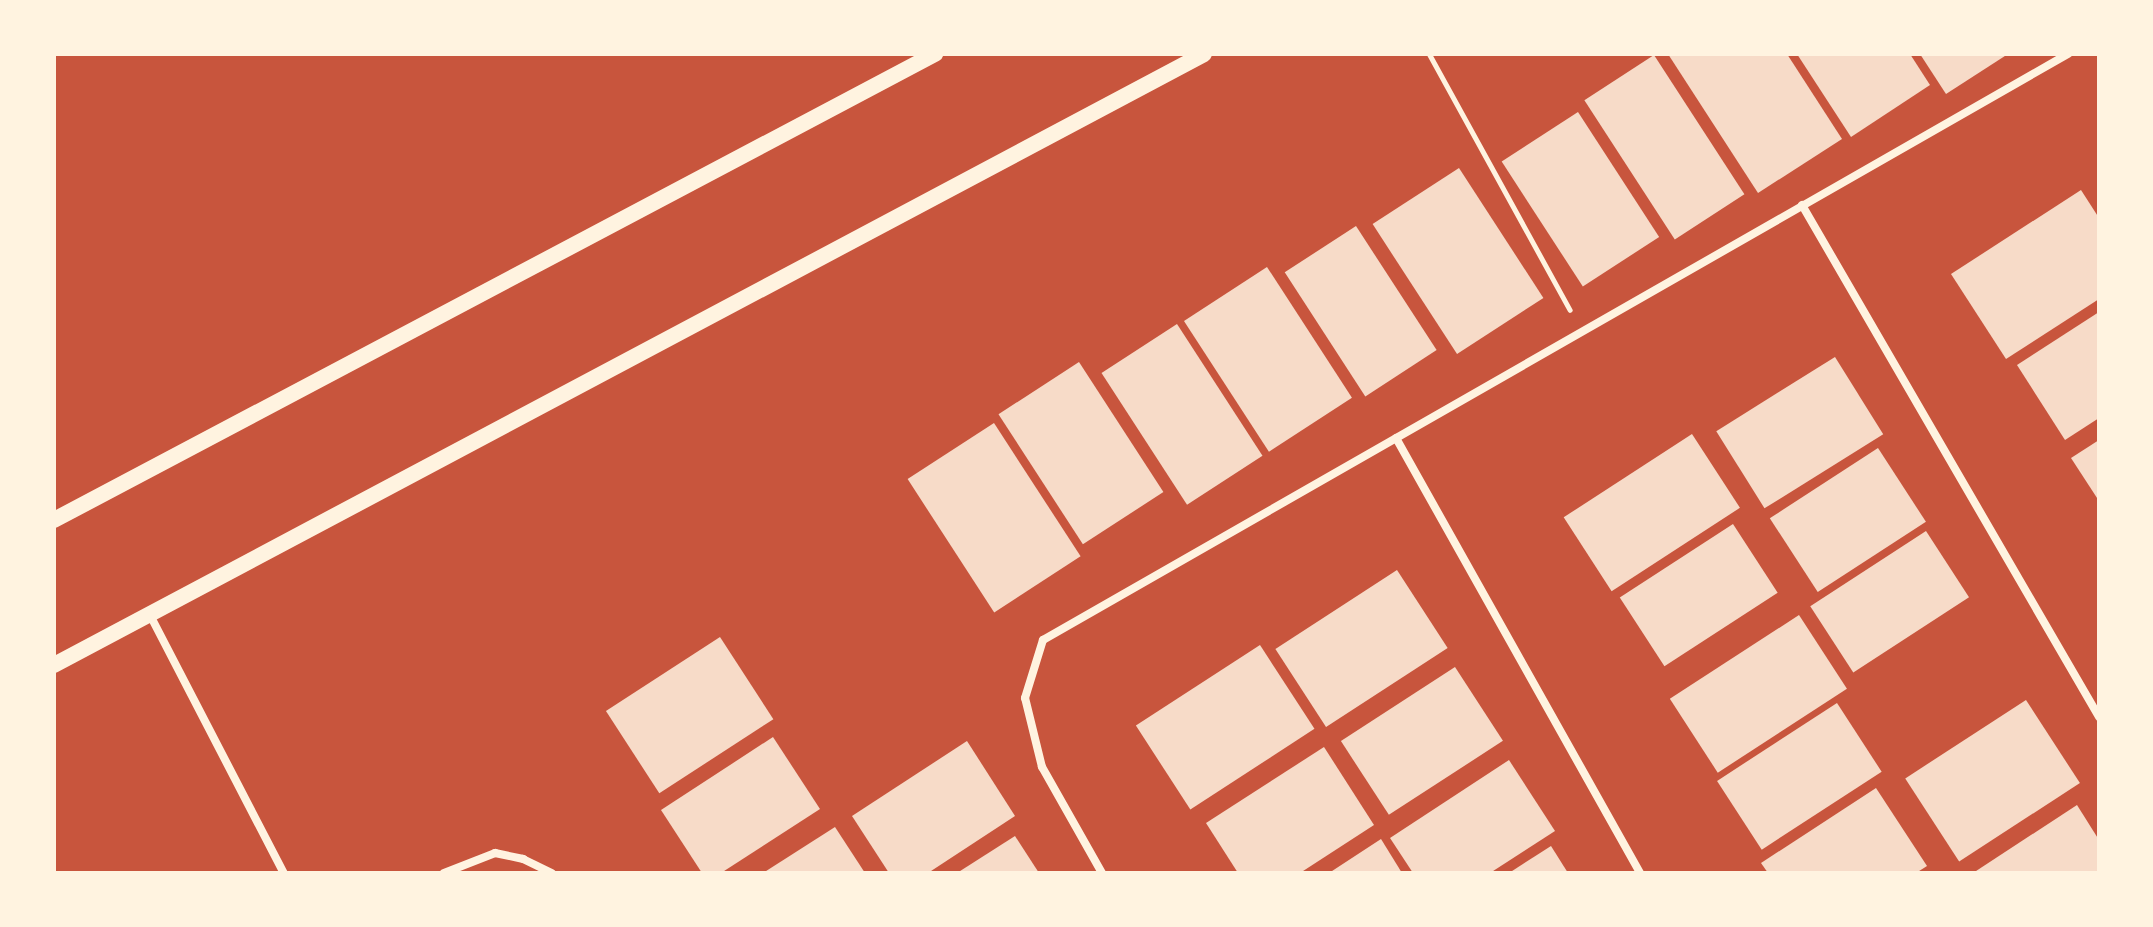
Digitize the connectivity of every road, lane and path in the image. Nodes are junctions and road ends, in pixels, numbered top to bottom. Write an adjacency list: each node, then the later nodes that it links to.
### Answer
1 (935, 54): 8 (main road)
2 (1204, 54): 9 (main road)
3 (1429, 54): 6 (path)
4 (2068, 54): 5 (street)
5 (1802, 205): 6 (street); 11 (street)
6 (1582, 331): 7 (street)
7 (1396, 438): 15 (street); 16 (street)
8 (54, 520)
9 (150, 615): 10 (main road); 12 (street)
10 (54, 665)
11 (2099, 717)
12 (284, 873)
13 (444, 873): 14 (street)
14 (552, 873)
15 (1102, 873)
16 (1640, 873)

